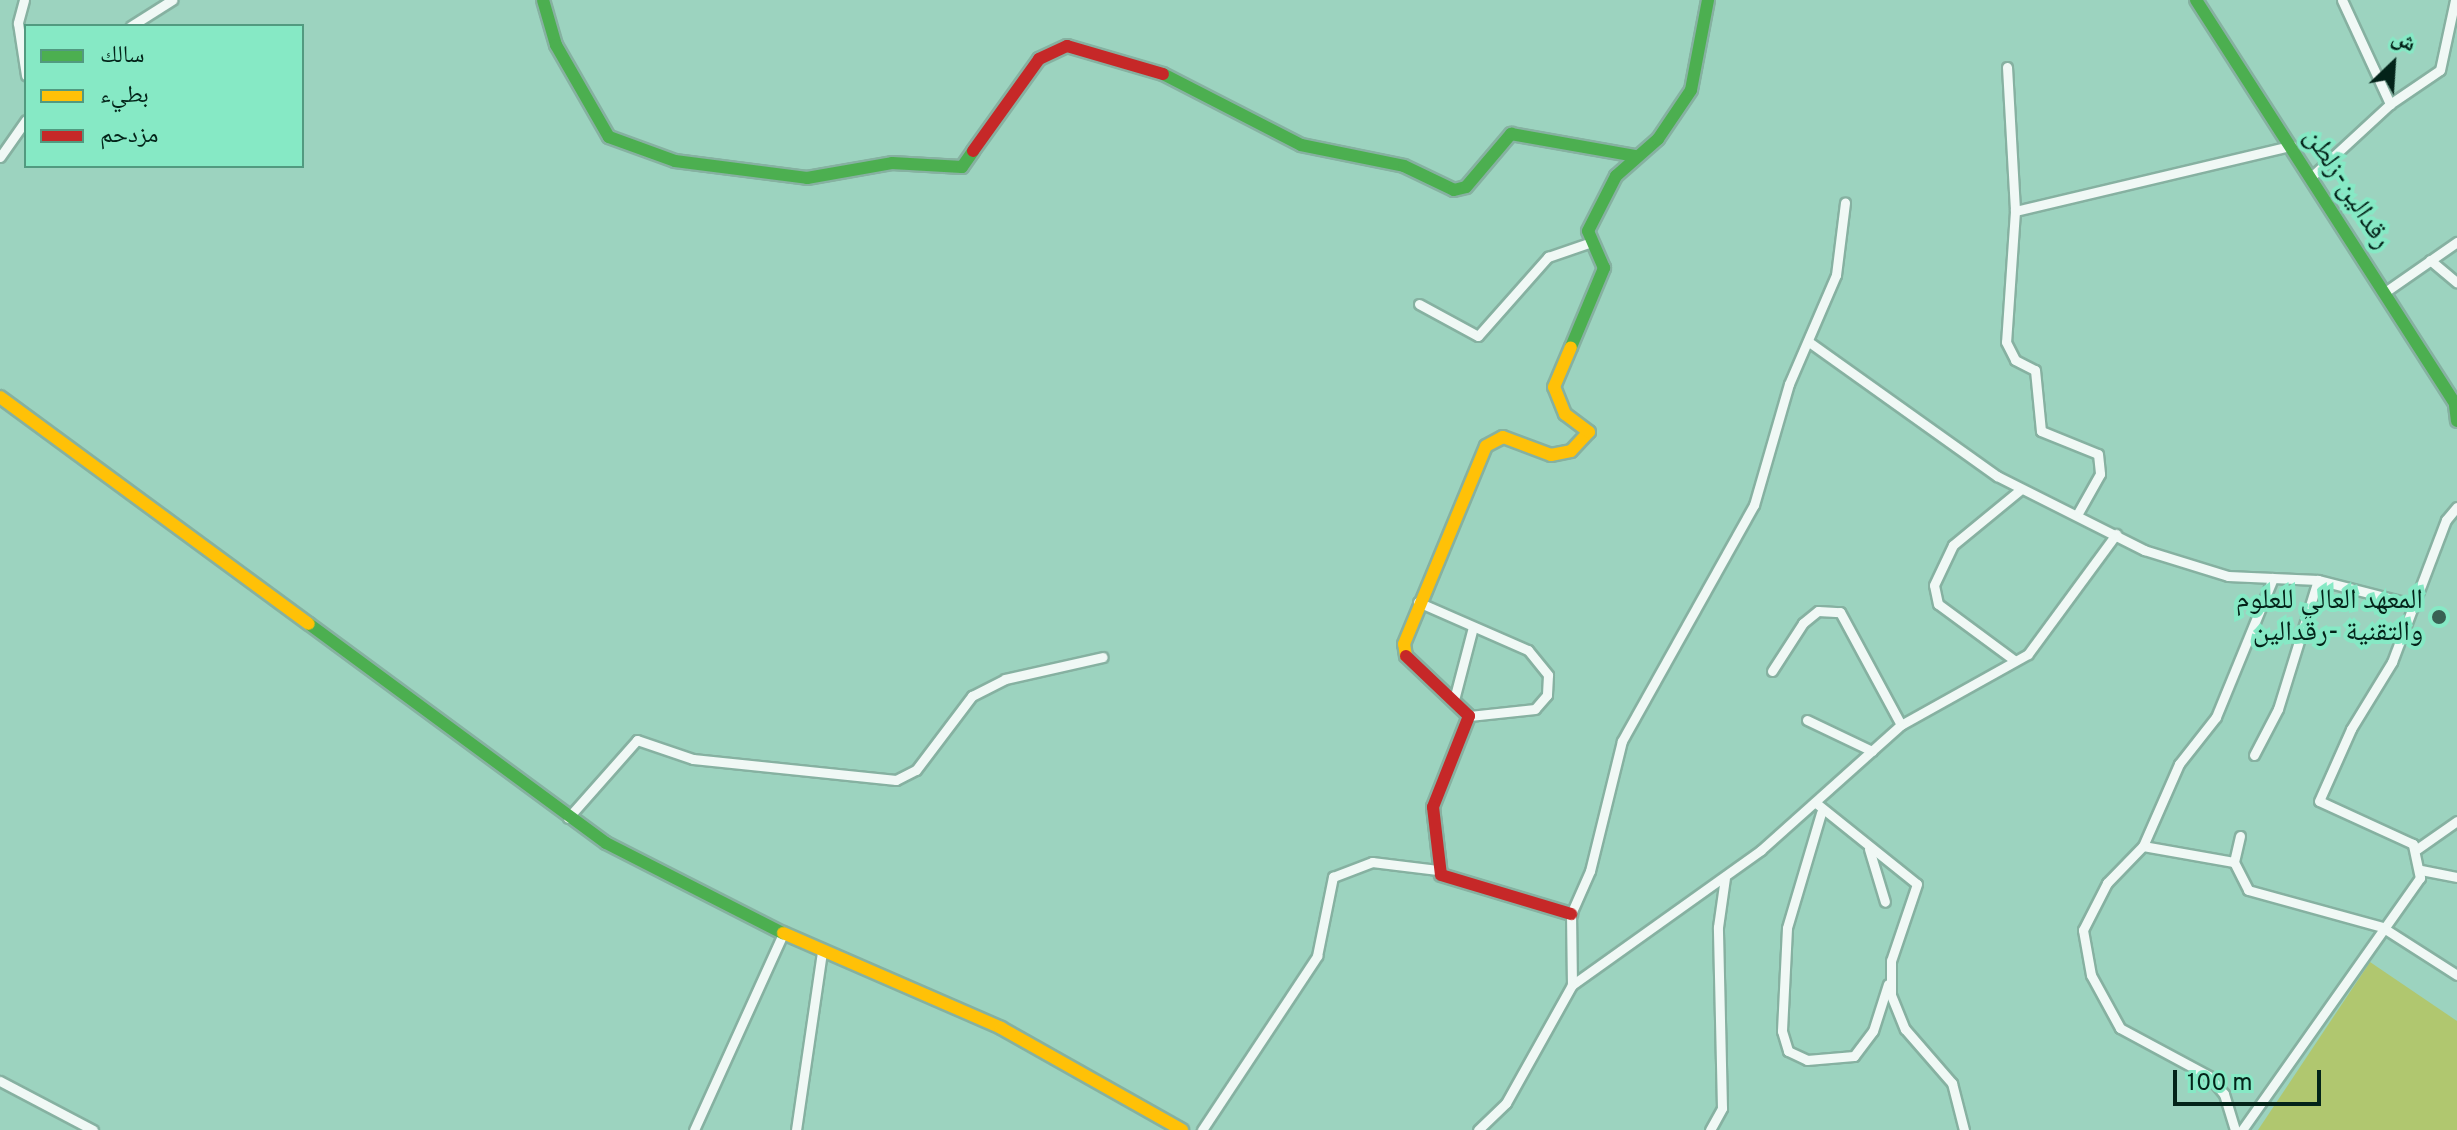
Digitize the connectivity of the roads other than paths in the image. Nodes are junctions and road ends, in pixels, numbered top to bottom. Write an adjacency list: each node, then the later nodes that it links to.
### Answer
1 (24, 0): 9 (street)
2 (172, 0): 8 (street)
3 (543, 0): 14 (street)
4 (1708, 0): 14 (street)
5 (2196, 0): 13 (street, رقدالين-زلطن)
6 (2342, 0): 11 (street)
7 (2455, 0): 11 (street)
8 (134, 24)
9 (24, 62)
10 (2007, 67): 18 (street)
11 (2390, 104): 16 (street)
12 (24, 123): 15 (street)
13 (2291, 146): 16 (street, رقدالين-زلطن); 18 (street)
14 (1636, 156): 20 (street)
15 (0, 157)
16 (2311, 177): 23 (street, رقدالين-زلطن)
17 (1845, 203): 25 (street)
18 (2015, 211): 31 (street)
19 (2457, 242): 21 (street)
20 (1589, 243): 24 (street); 35 (street)
21 (2430, 260): 22 (street); 23 (street)
22 (2457, 283)
23 (2385, 292): 27 (street, رقدالين-زلطن)
24 (1419, 304)
25 (1809, 342): 29 (street); 60 (street)
26 (0, 397): 48 (street)
27 (2456, 406): 28 (street, رقدالين-زلطن)
28 (2457, 421)
29 (2020, 490): 31 (street); 39 (street)
30 (2457, 507): 36 (street)
31 (2078, 513): 32 (street)
32 (2116, 534): 33 (street); 39 (street)
33 (2273, 578): 34 (street); 51 (street)
34 (2318, 580): 36 (street); 46 (street)
35 (1418, 602): 37 (street); 41 (street)
36 (2416, 605): 53 (street)
37 (1473, 627): 41 (street); 42 (street)
38 (1103, 657): 48 (street)
39 (2014, 660): 44 (street)
40 (1772, 671): 44 (street)
41 (1455, 696): 42 (street)
42 (1469, 716): 55 (street)
43 (1807, 720): 45 (street)
44 (1901, 725): 45 (street)
45 (1872, 751): 47 (street)
46 (2254, 755)
47 (1818, 808): 52 (street); 58 (street); 65 (street)
48 (568, 818): 62 (street)
49 (2457, 821): 53 (street)
50 (2240, 836): 54 (street)
51 (2143, 846): 54 (street); 76 (street)
52 (1869, 849): 59 (street); 65 (street)
53 (2417, 849): 56 (street)
54 (2234, 862): 61 (street)
55 (1438, 870): 60 (street); 72 (street)
56 (2421, 870): 57 (street); 61 (street)
57 (2457, 877)
58 (1725, 878): 66 (street); 74 (street)
59 (1885, 902)
60 (1571, 914): 66 (street)
61 (2382, 927): 64 (street); 77 (street)
62 (783, 934): 63 (street); 69 (street)
63 (822, 952): 70 (street); 71 (street)
64 (2457, 975)
65 (1890, 981): 75 (street)
66 (1572, 985): 73 (street)
67 (0, 1081): 68 (street)
68 (93, 1130)
69 (694, 1130)
70 (796, 1130)
71 (1182, 1130)
72 (1202, 1130)
73 (1478, 1130)
74 (1710, 1130)
75 (1964, 1130)
76 (2235, 1130)
77 (2242, 1130)

